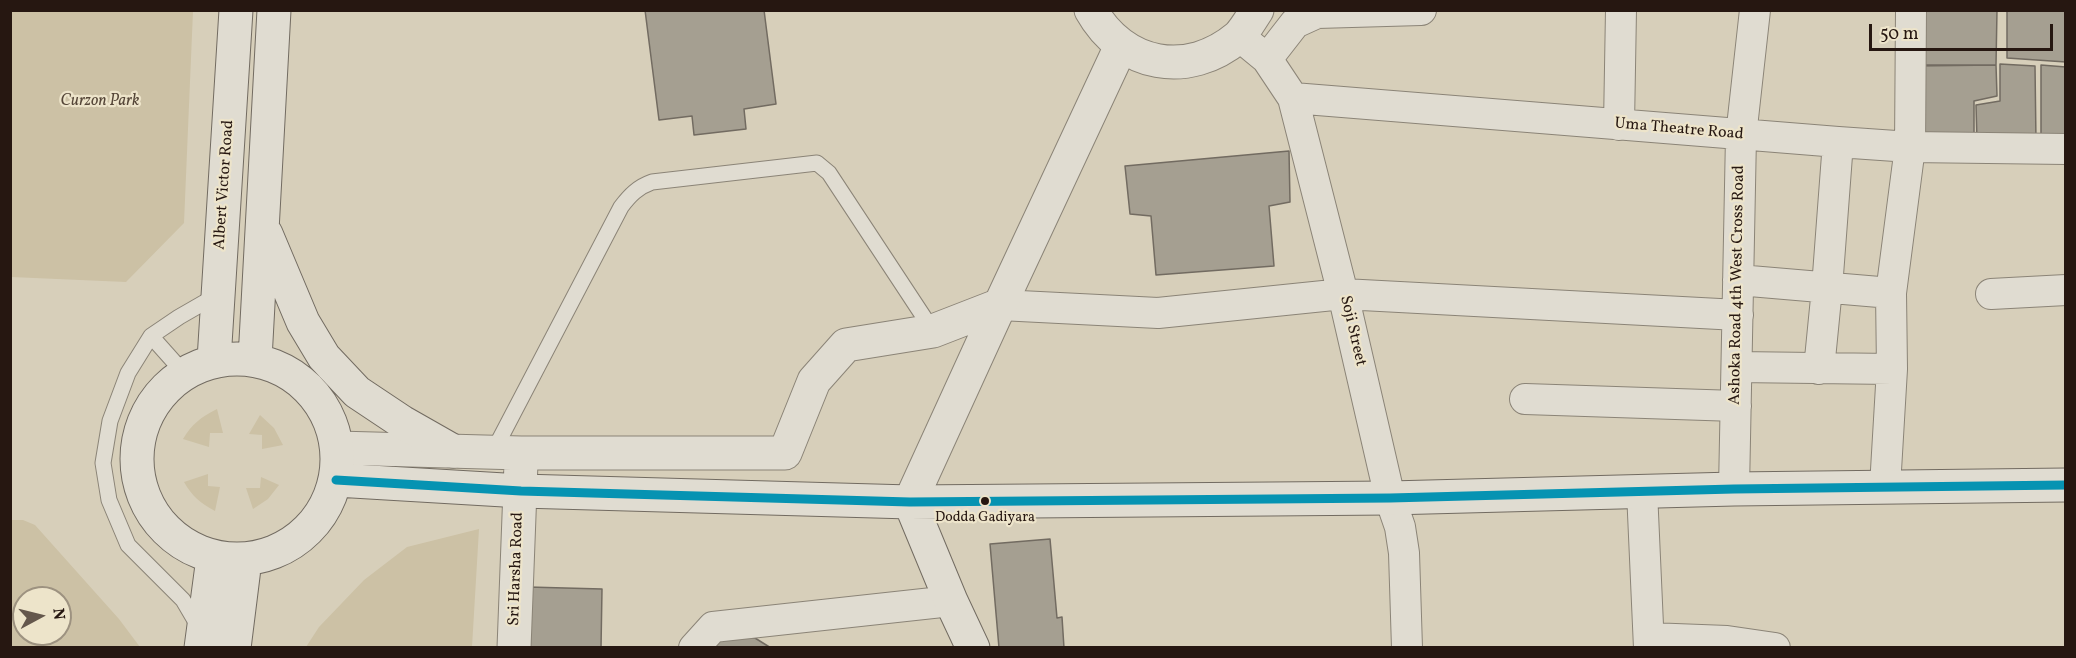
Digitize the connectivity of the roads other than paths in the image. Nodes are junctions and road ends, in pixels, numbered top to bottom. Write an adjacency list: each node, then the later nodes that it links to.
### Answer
1 (236, 10): 23 (main road, Albert Victor Road)
2 (274, 10): 18 (main road)
3 (1091, 10): 10 (main road)
4 (1421, 10): 11 (street)
5 (1621, 10): 13 (street)
6 (1755, 10): 14 (street, Ashoka Road 4th West Cross Road)
7 (1911, 10): 16 (street)
8 (1248, 23): 10 (main road); 11 (street, Soji Street)
9 (219, 46): 23 (lane)
10 (1121, 46): 26 (main road)
11 (1267, 59): 12 (street, Soji Street)
12 (1293, 98): 13 (street, Uma Theatre Road); 24 (street, Soji Street)
13 (1620, 125): 14 (street, Uma Theatre Road)
14 (1741, 136): 15 (street, Uma Theatre Road); 19 (street, Ashoka Road 4th West Cross Road)
15 (1838, 142): 16 (street, Uma Theatre Road); 20 (street)
16 (1910, 147): 17 (street, Uma Theatre Road); 22 (street)
17 (2066, 149)
18 (262, 224): 30 (main road); 39 (main road)
19 (1738, 280): 20 (street); 27 (street, Ashoka Road 4th West Cross Road)
20 (1827, 288): 22 (street); 33 (street)
21 (2066, 290): 25 (street)
22 (1891, 293): 34 (street)
23 (219, 294): 29 (lane); 31 (main road, Albert Victor Road)
24 (1343, 294): 26 (street); 27 (street); 47 (street, Soji Street)
25 (1992, 294)
26 (1000, 305): 28 (main road); 48 (main road)
27 (1738, 315): 32 (street, Ashoka Road 4th West Cross Road)
28 (933, 331): 40 (main road); 40 (lane)
29 (152, 336): 35 (lane); 52 (lane)
30 (255, 359): 31 (main road); 38 (main road)
31 (214, 360): 35 (main road)
32 (1737, 367): 33 (street); 37 (street, Ashoka Road 4th West Cross Road)
33 (1819, 369): 34 (street)
34 (1892, 369): 43 (street)
35 (184, 374): 49 (main road)
36 (1525, 399): 37 (street)
37 (1736, 406): 44 (street, Ashoka Road 4th West Cross Road)
38 (337, 448): 39 (main road); 41 (main road)
39 (453, 451): 40 (main road)
40 (507, 452): 45 (main road, Sri Harsha Road)
41 (336, 480): 45 (main road); 50 (main road)
42 (2066, 485): 43 (main road)
43 (1885, 487): 44 (main road)
44 (1734, 489): 46 (main road)
45 (520, 491): 48 (main road); 55 (main road, Sri Harsha Road)
46 (1642, 491): 47 (main road); 53 (street)
47 (1390, 498): 48 (main road); 58 (street, Soji Street)
48 (910, 502): 51 (main road)
49 (213, 558): 50 (main road); 52 (main road)
50 (245, 560): 54 (main road)
51 (951, 602): 56 (street); 57 (main road)
52 (202, 641)
53 (1649, 643): 59 (street)
54 (234, 648)
55 (514, 648)
56 (694, 648)
57 (973, 648)
58 (1407, 648)
59 (1775, 648)

